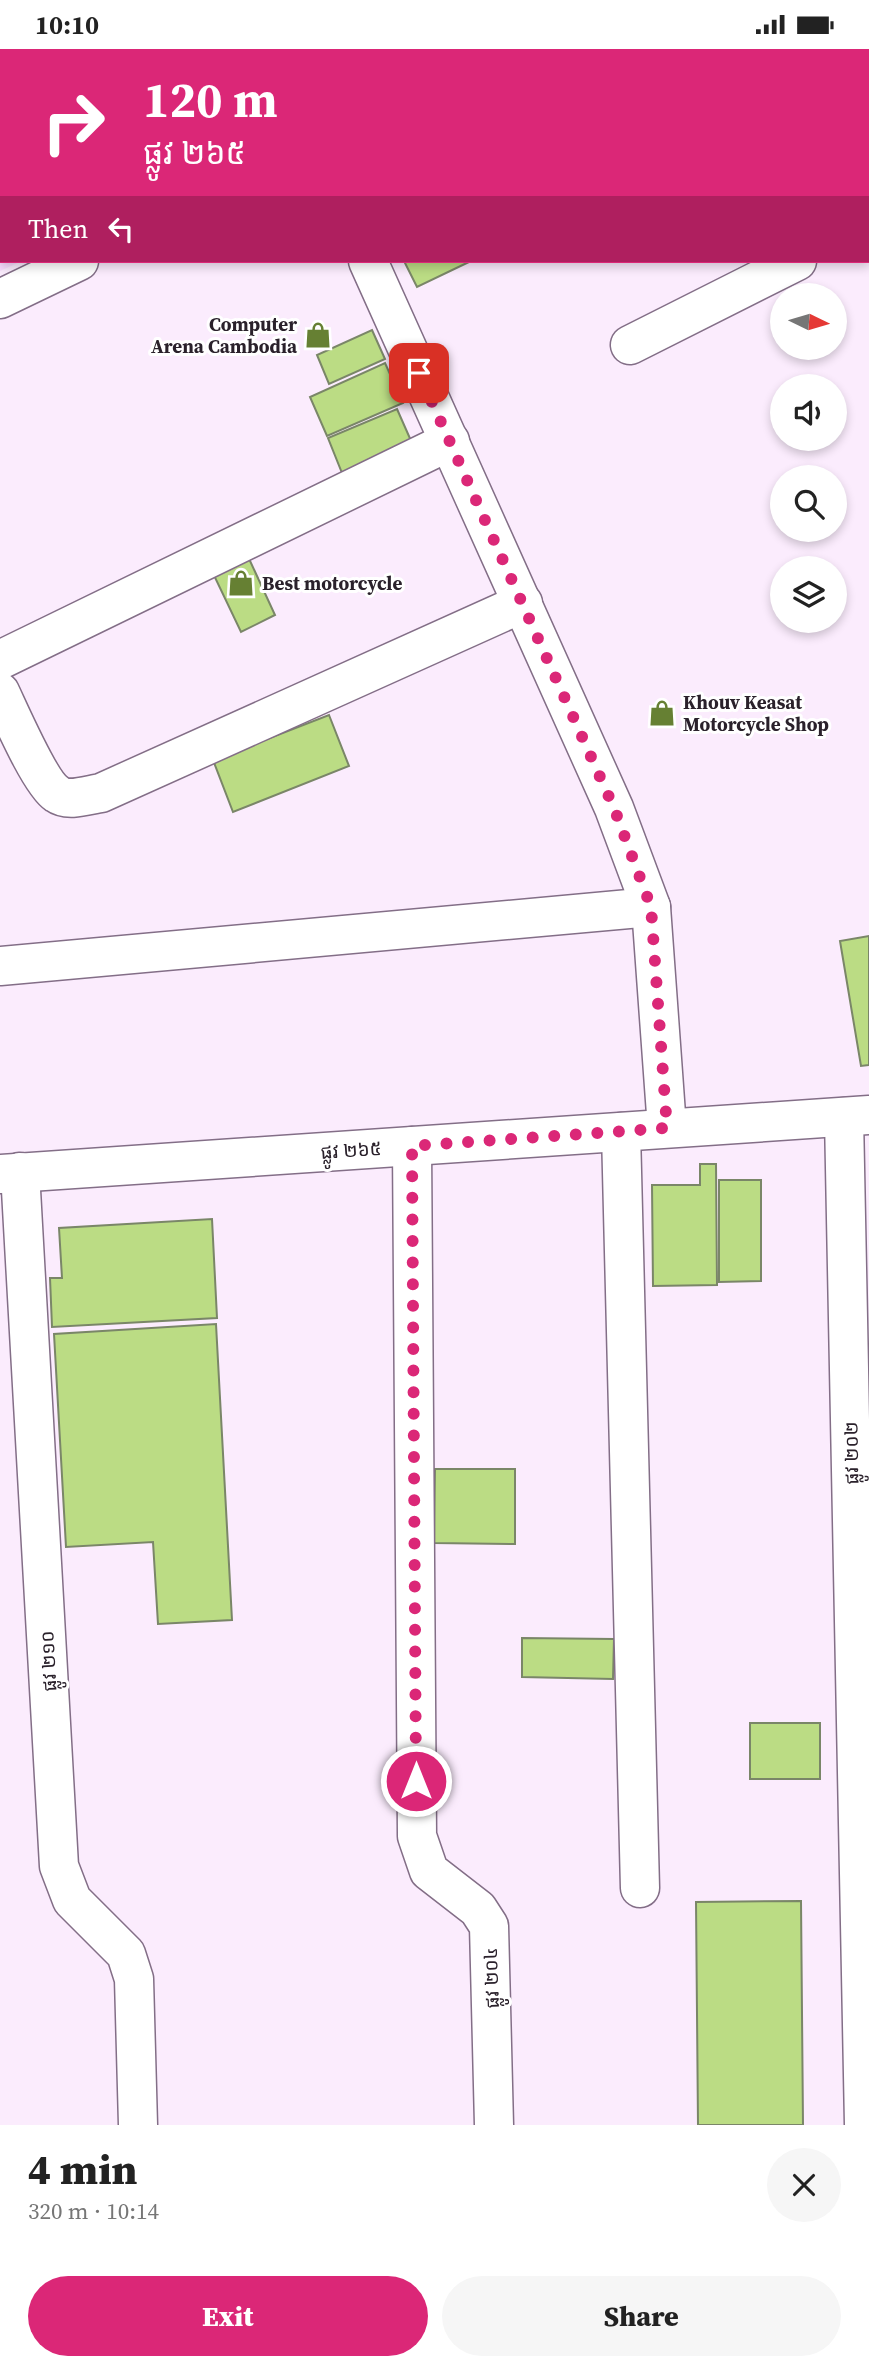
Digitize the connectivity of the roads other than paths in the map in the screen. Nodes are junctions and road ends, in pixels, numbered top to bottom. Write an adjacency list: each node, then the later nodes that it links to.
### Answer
1 (75, 263): 4 (street)
2 (369, 263): 6 (street)
3 (793, 263): 5 (street)
4 (0, 299)
5 (630, 345)
6 (450, 441): 7 (street); 8 (street)
7 (523, 603): 9 (street); 10 (street)
8 (0, 660)
9 (0, 692)
10 (651, 907): 11 (street); 13 (street)
11 (0, 967)
12 (857, 1116): 13 (street, ផ្លូវ ២៦៥); 20 (street, ផ្លូវ ២០២)
13 (667, 1128): 14 (street, ផ្លូវ ២៦៥)
14 (621, 1132): 15 (street, ផ្លូវ ២៦៥); 17 (street)
15 (412, 1146): 16 (street, ផ្លូវ ២៦៥); 19 (street, ផ្លូវ ២០៤)
16 (10, 1173): 18 (street, ផ្លូវ ២១០)
17 (640, 1888)
18 (138, 2125)
19 (494, 2125)
20 (864, 2125)

